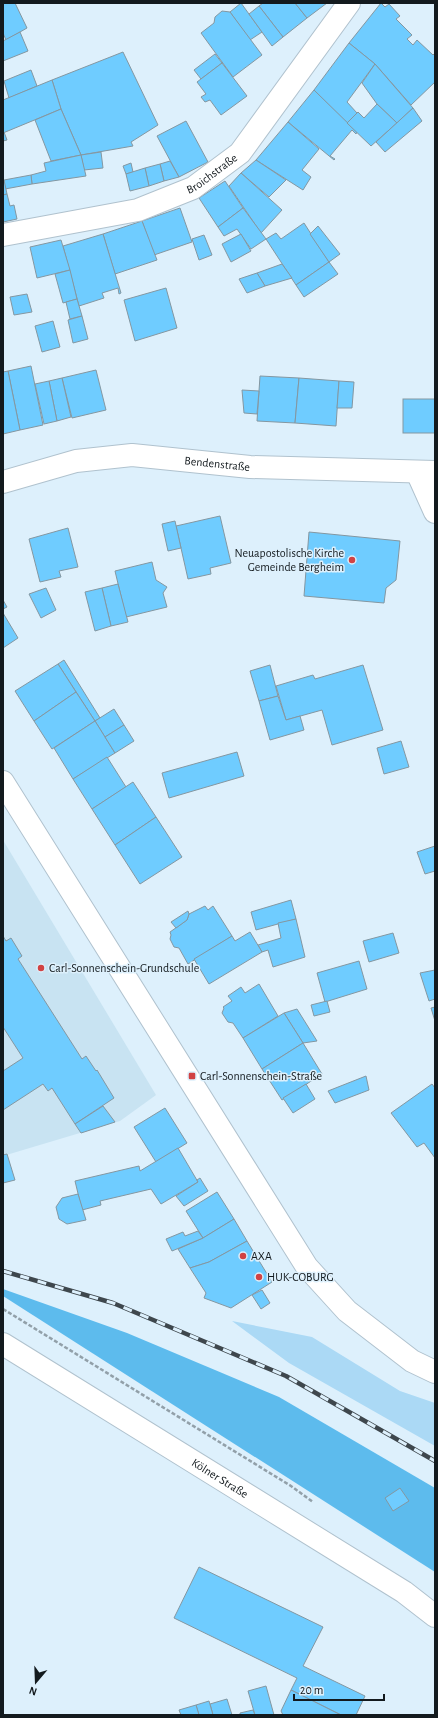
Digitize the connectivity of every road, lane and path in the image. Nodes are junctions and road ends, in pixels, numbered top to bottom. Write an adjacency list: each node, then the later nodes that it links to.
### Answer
1 (349, 3): 2 (street, Broichstraße)
2 (3, 235)
3 (426, 472): 4 (street, Bendenstraße); 5 (street)
4 (3, 482)
5 (435, 512)
6 (3, 782): 8 (street)
7 (3, 1344): 9 (street, Kölner Straße)
8 (435, 1372)
9 (435, 1616)

